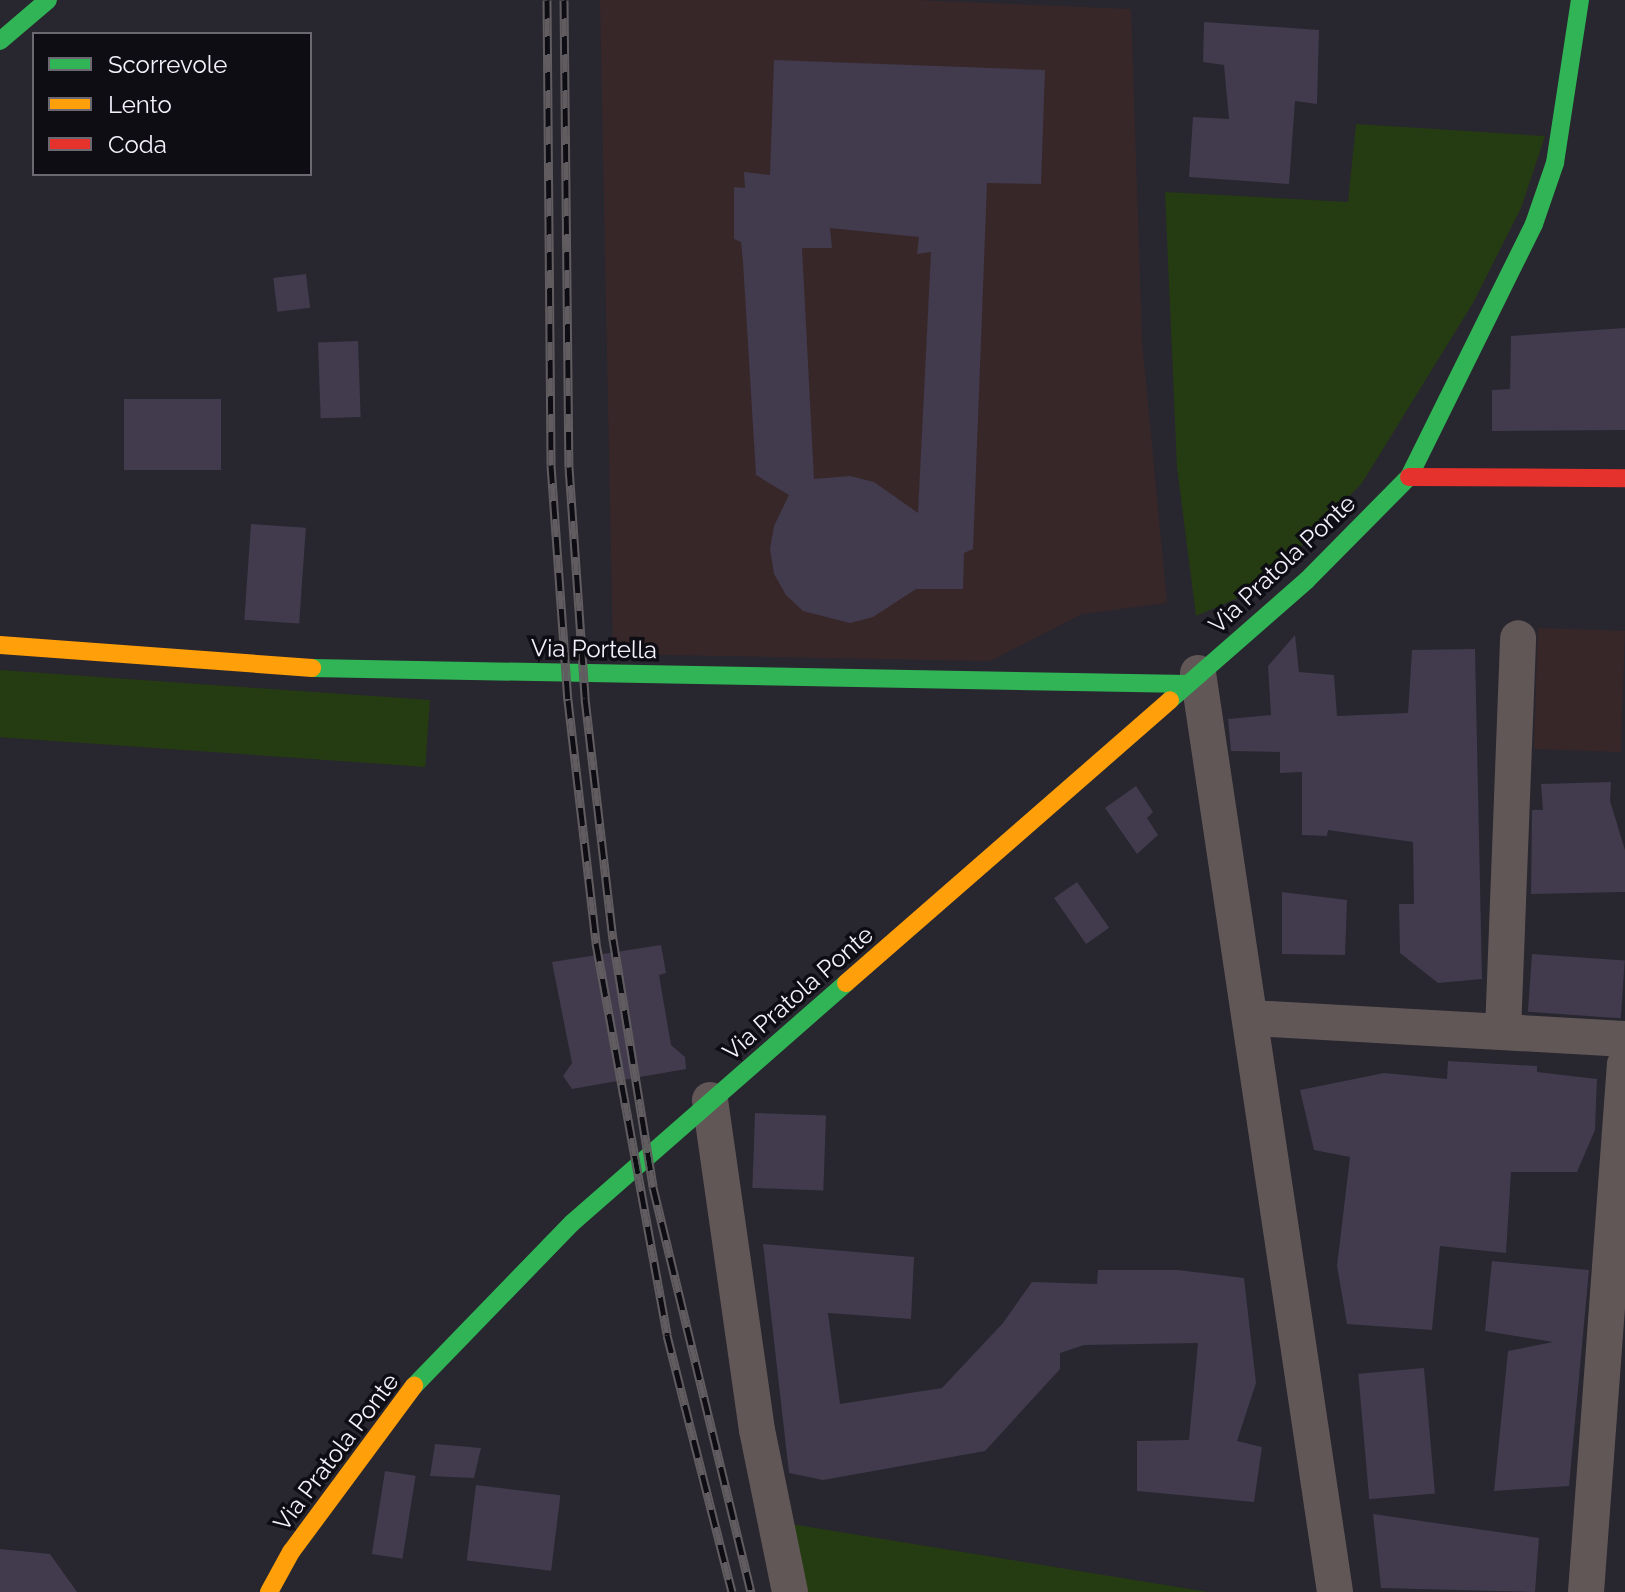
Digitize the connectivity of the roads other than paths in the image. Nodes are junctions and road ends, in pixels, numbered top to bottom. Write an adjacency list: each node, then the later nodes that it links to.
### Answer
1 (48, 0): 3 (main road)
2 (1580, 0): 4 (main road, Via Pratola Ponte)
3 (0, 41)
4 (1409, 477): 5 (main road); 8 (main road, Via Pratola Ponte)
5 (1625, 478)
6 (1518, 638): 10 (street)
7 (0, 645): 8 (main road, Via Portella)
8 (1193, 679): 9 (street); 13 (main road, Via Pratola Ponte)
9 (1251, 1018): 10 (street); 16 (street)
10 (1503, 1032): 11 (street)
11 (1625, 1039)
12 (1625, 1064): 17 (street)
13 (710, 1100): 14 (main road, Via Pratola Ponte); 15 (street)
14 (269, 1592)
15 (790, 1592)
16 (1335, 1592)
17 (1586, 1592)

